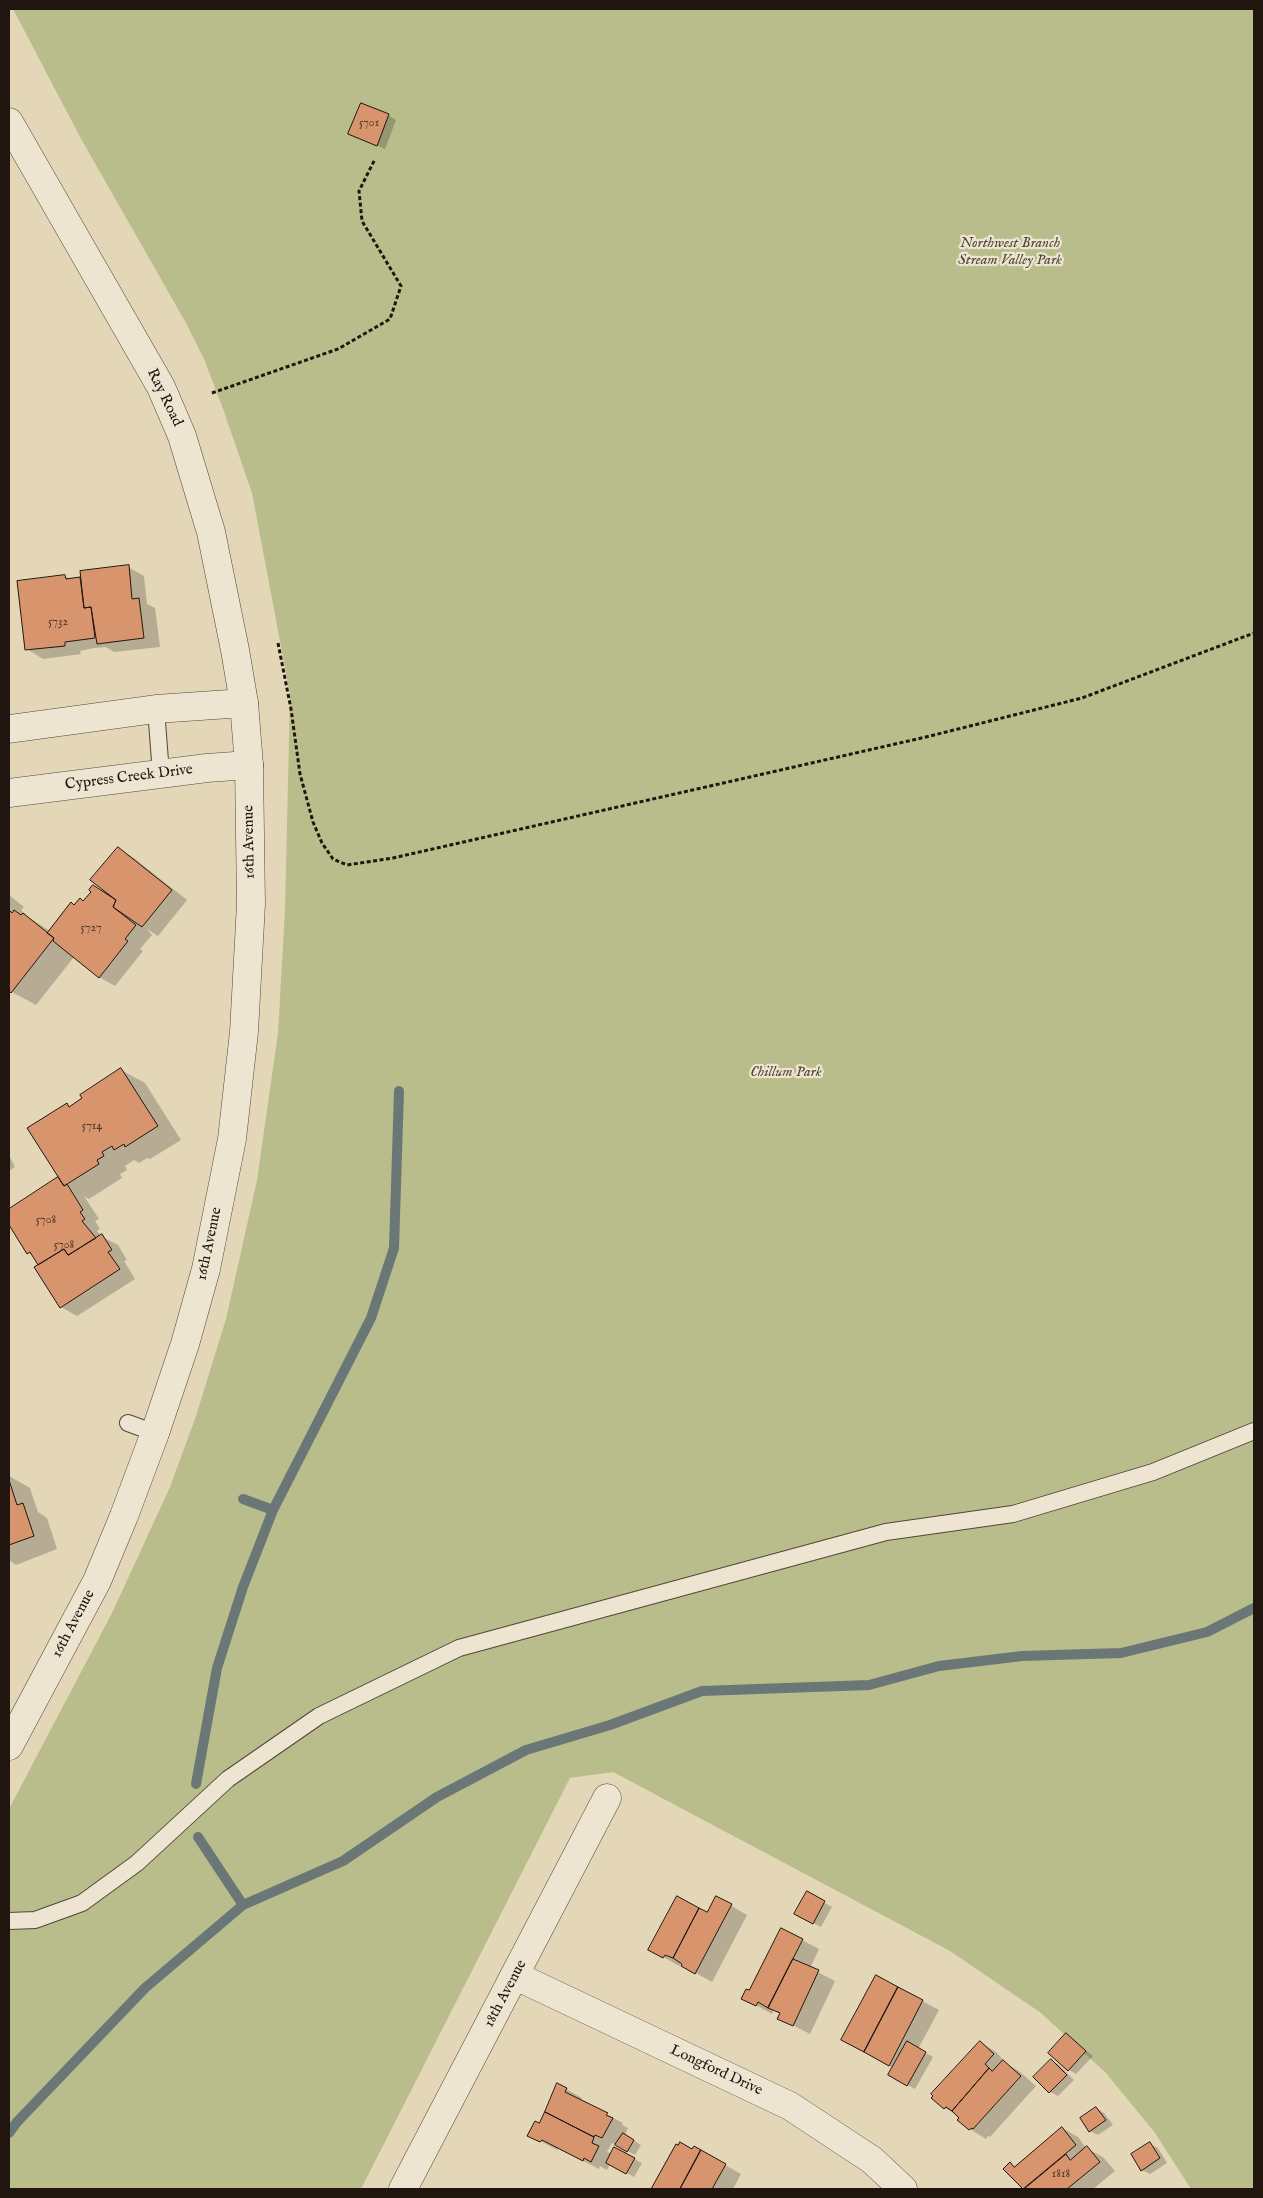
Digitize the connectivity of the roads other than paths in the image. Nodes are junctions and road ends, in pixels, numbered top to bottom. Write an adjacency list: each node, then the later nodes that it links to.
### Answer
1 (9, 122): 2 (street, Ray Road)
2 (244, 703): 3 (street); 5 (street, 16th Avenue)
3 (156, 710): 4 (street); 6 (lane)
4 (9, 729)
5 (249, 765): 6 (street, Cypress Creek Drive); 10 (street, 16th Avenue)
6 (161, 774): 7 (street, Cypress Creek Drive)
7 (9, 793)
8 (128, 1423): 10 (lane)
9 (1254, 1431): 13 (lane)
10 (155, 1433): 11 (street, 16th Avenue)
11 (9, 1746)
12 (607, 1798): 14 (street, 18th Avenue)
13 (9, 1921)
14 (516, 1976): 15 (street, 18th Avenue); 16 (street, Longford Drive)
15 (404, 2189)
16 (903, 2189)

